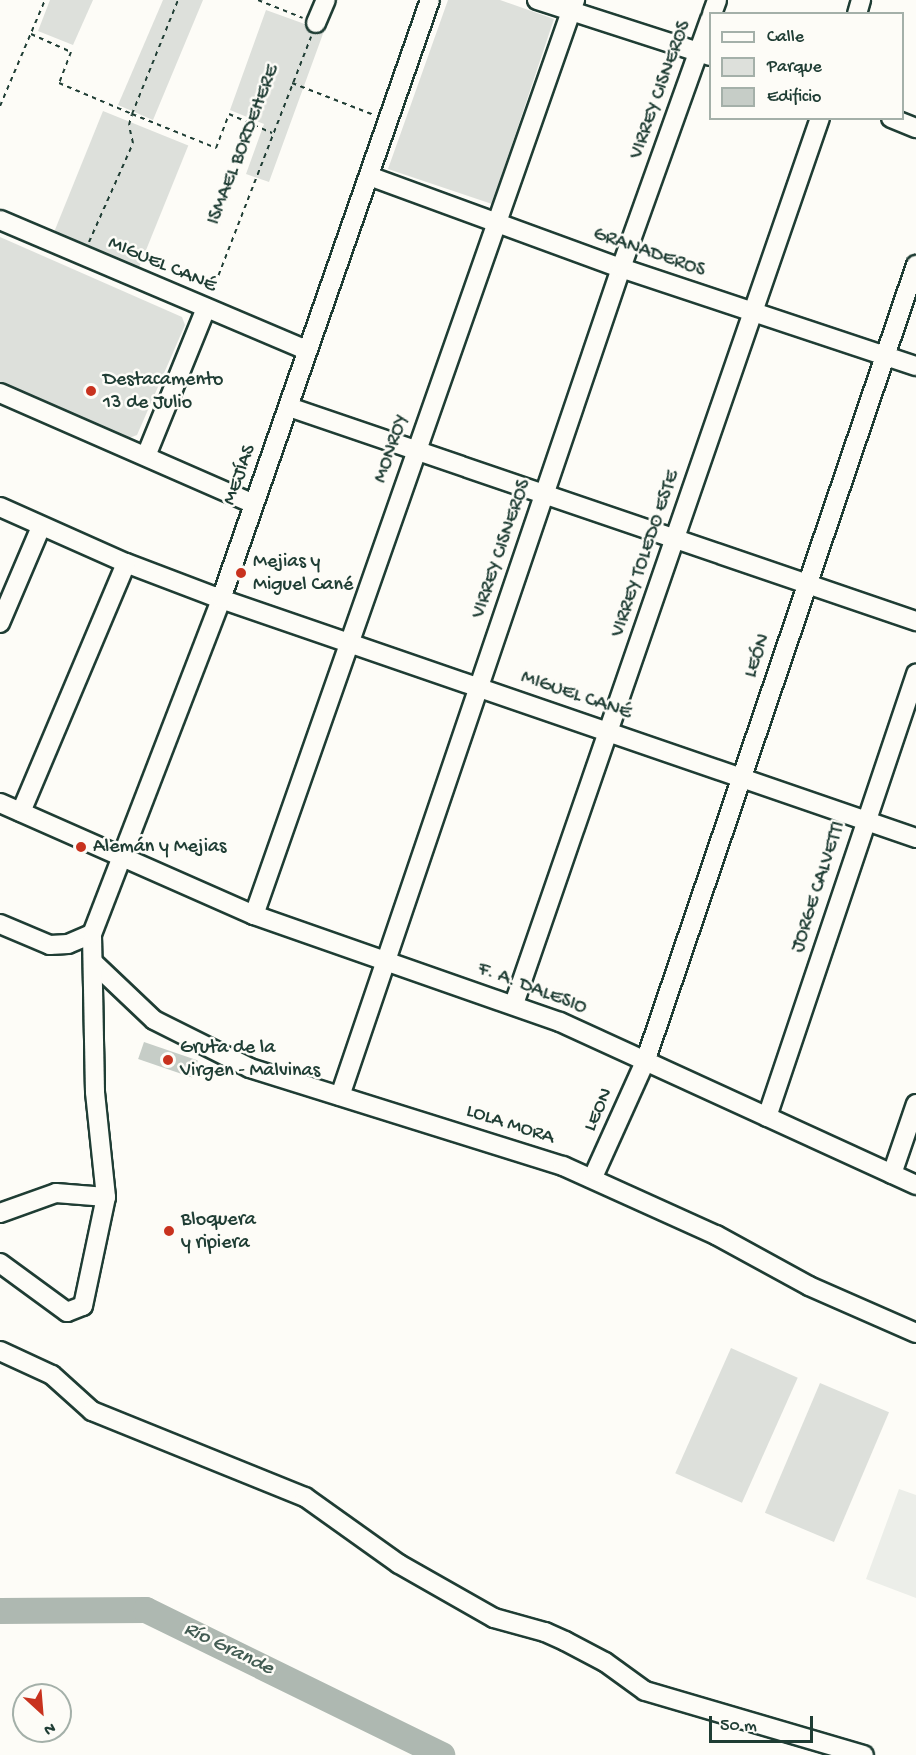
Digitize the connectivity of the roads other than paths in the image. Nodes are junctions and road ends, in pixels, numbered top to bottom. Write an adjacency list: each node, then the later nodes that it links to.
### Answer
1 (326, 0): 5 (street)
2 (430, 0): 11 (street, MEJÍAS)
3 (537, 0): 4 (street)
4 (573, 6): 7 (street); 13 (street, MONROY)
5 (316, 23)
6 (709, 31): 7 (street, VIRREY CISNEROS)
7 (705, 54): 15 (street, VIRREY CISNEROS)
8 (819, 120): 17 (street, VIRREY TOLEDO ESTE)
9 (896, 120): 10 (street)
10 (916, 128)
11 (369, 176): 13 (street, GRANADEROS); 18 (street, MEJÍAS)
12 (0, 219): 16 (street, MIGUEL CANÉ)
13 (496, 223): 15 (street, GRANADEROS); 23 (street, MONROY)
14 (916, 265): 19 (street, LEÓN)
15 (621, 268): 17 (street, GRANADEROS); 25 (street, VIRREY CISNEROS)
16 (206, 308): 18 (street, MIGUEL CANÉ); 24 (street)
17 (753, 313): 19 (street, GRANADEROS); 29 (street, VIRREY TOLEDO ESTE)
18 (307, 350): 22 (street, MEJÍAS)
19 (886, 356): 20 (street, GRANADEROS); 31 (street, LEÓN)
20 (916, 366)
21 (0, 393): 24 (street)
22 (289, 407): 23 (street); 26 (street, MEJÍAS)
23 (415, 452): 25 (street); 35 (street, MONROY)
24 (146, 456): 26 (street)
25 (544, 496): 29 (street); 37 (street, VIRREY CISNEROS)
26 (254, 504): 32 (street, MEJÍAS)
27 (0, 507): 28 (street, MIGUEL CANÉ)
28 (41, 527): 30 (street, MIGUEL CANÉ); 34 (street)
29 (673, 540): 31 (street); 38 (street, VIRREY TOLEDO ESTE)
30 (126, 563): 32 (street, MIGUEL CANÉ); 41 (street)
31 (807, 583): 33 (street); 39 (street, LEÓN)
32 (221, 599): 35 (street, MIGUEL CANÉ); 44 (street, MEJÍAS)
33 (916, 621)
34 (0, 623)
35 (350, 642): 37 (street, MIGUEL CANÉ); 45 (street, MONROY)
36 (916, 673): 42 (street, JORGE CALVETTI)
37 (480, 686): 38 (street, MIGUEL CANÉ); 48 (street, VIRREY CISNEROS)
38 (610, 732): 39 (street, MIGUEL CANÉ); 50 (street, VIRREY TOLEDO ESTE)
39 (740, 777): 42 (street, MIGUEL CANÉ); 51 (street, LEÓN)
40 (0, 803): 41 (street, F. A. DALESIO)
41 (21, 812): 44 (street, F. A. DALESIO)
42 (864, 821): 43 (street, MIGUEL CANÉ); 54 (street, JORGE CALVETTI)
43 (916, 838)
44 (122, 858): 45 (street, F. A. DALESIO); 47 (street, MEJÍAS)
45 (254, 915): 48 (street, F. A. DALESIO)
46 (0, 924): 47 (street)
47 (92, 934): 49 (street, MEJÍAS)
48 (387, 959): 50 (street, F. A. DALESIO); 52 (street, VIRREY CISNEROS)
49 (95, 964): 52 (street, LOLA MORA); 58 (street, MEJÍAS)
50 (514, 1004): 51 (street, F. A. DALESIO)
51 (645, 1062): 54 (street, F. A. DALESIO); 56 (street, LEON)
52 (340, 1096): 56 (street, LOLA MORA)
53 (916, 1104): 55 (street)
54 (767, 1117): 55 (street, F. A. DALESIO)
55 (892, 1174): 57 (street, F. A. DALESIO)
56 (593, 1178): 61 (street, LOLA MORA)
57 (916, 1185)
58 (106, 1197): 59 (street); 60 (street, MEJÍAS)
59 (0, 1213)
60 (0, 1263)
61 (916, 1333)
62 (0, 1351): 63 (street)
63 (864, 1755)

